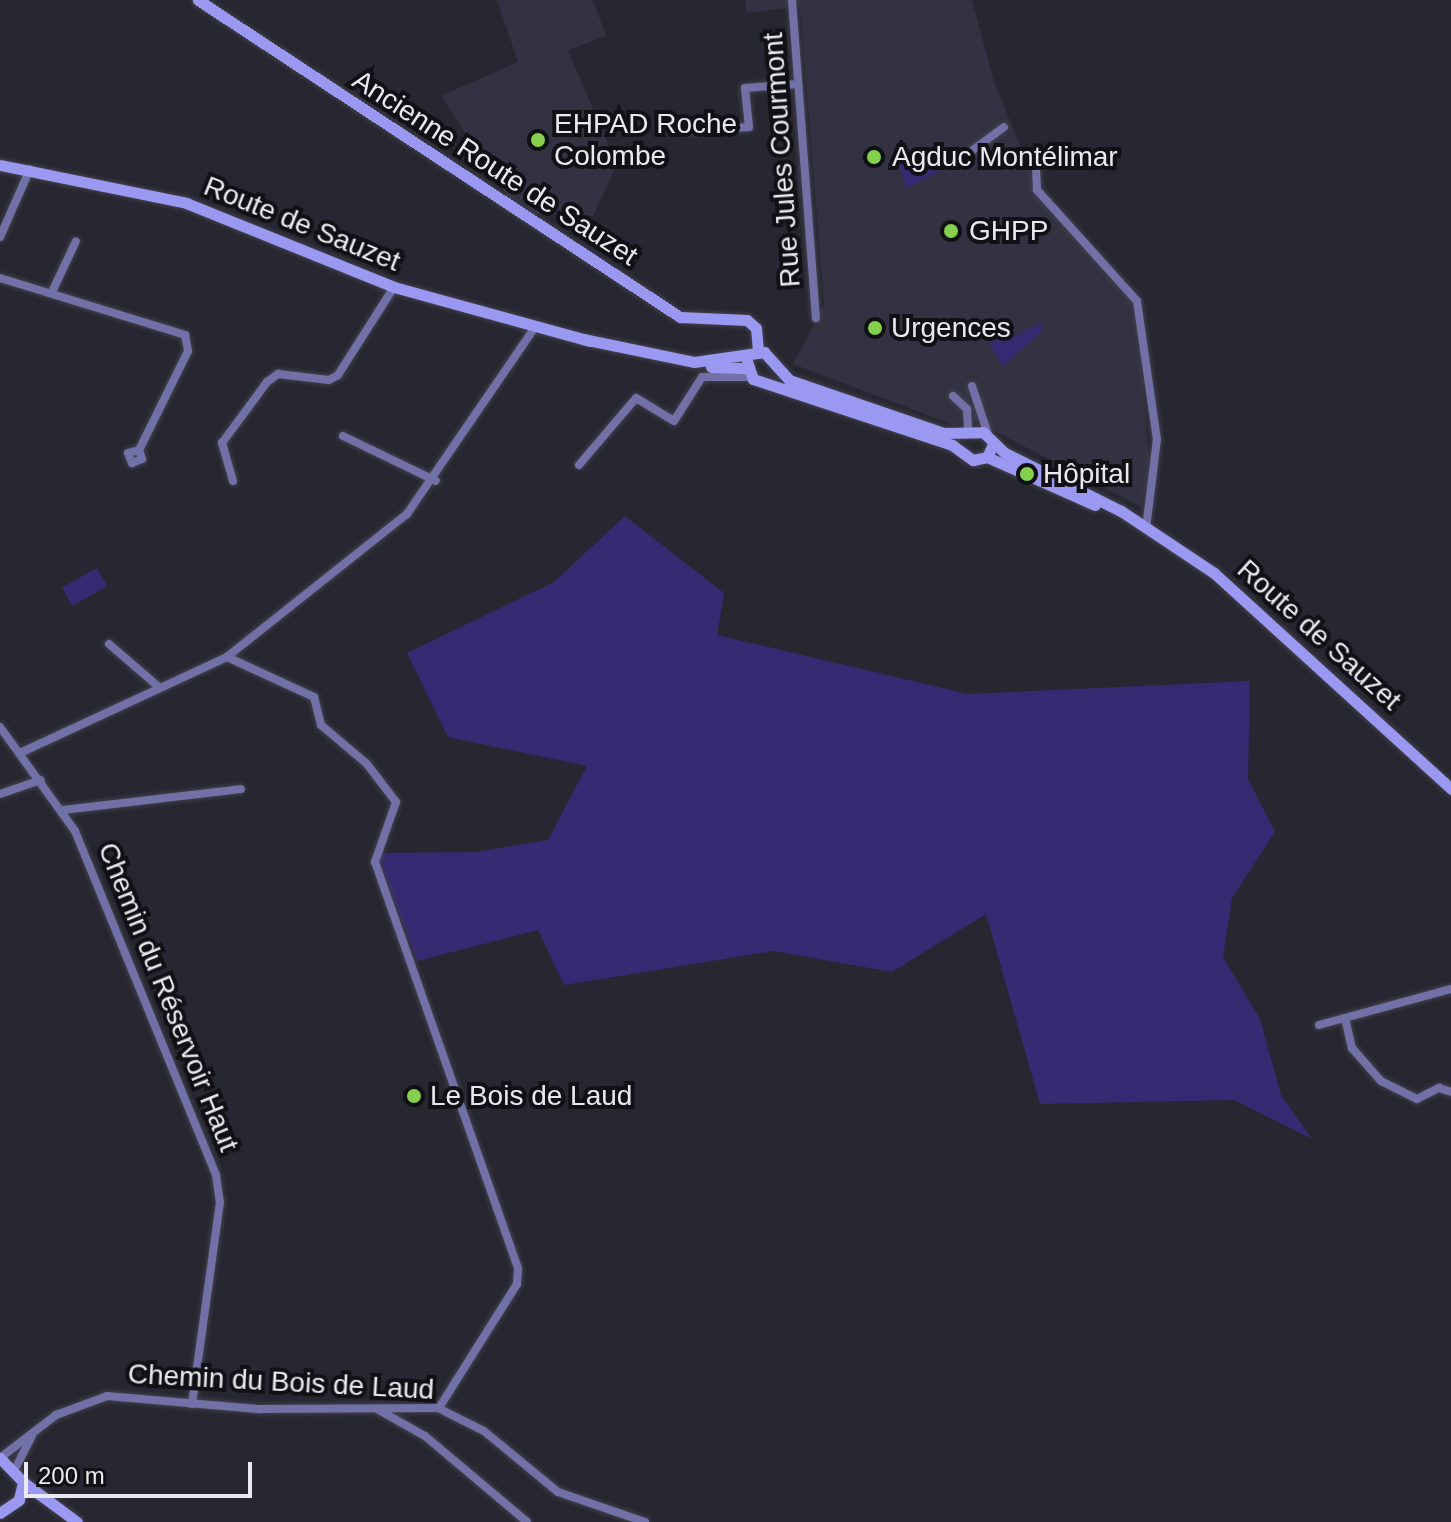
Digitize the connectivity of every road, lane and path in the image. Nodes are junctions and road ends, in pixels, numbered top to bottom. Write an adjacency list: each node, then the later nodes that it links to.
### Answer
1 (198, 0): 18 (main road, Ancienne Route de Sauzet)
2 (792, 0): 3 (street, Rue Jules Courmont)
3 (798, 84): 5 (street); 15 (street, Rue Jules Courmont)
4 (1004, 127): 6 (street)
5 (693, 131)
6 (954, 164)
7 (0, 165): 8 (main road, Route de Sauzet)
8 (30, 169): 10 (street); 13 (main road, Route de Sauzet)
9 (1036, 169): 33 (street)
10 (0, 237)
11 (76, 241): 14 (street)
12 (0, 278): 14 (street)
13 (394, 287): 16 (main road, Route de Sauzet); 31 (street)
14 (52, 292): 28 (street)
15 (816, 318)
16 (535, 327): 17 (main road, Route de Sauzet); 32 (street)
17 (583, 339): 18 (main road, Route de Sauzet); 20 (main road, Route de Sauzet)
18 (755, 353): 19 (main road); 20 (main road)
19 (778, 369): 21 (main road); 24 (main road)
20 (748, 372): 21 (main road, Route de Sauzet); 30 (street)
21 (767, 381): 27 (main road)
22 (972, 386): 26 (street)
23 (953, 396): 24 (street)
24 (964, 431): 26 (main road, Route de Sauzet); 27 (main road)
25 (343, 436): 32 (street)
26 (991, 439): 29 (main road); 33 (main road, Route de Sauzet)
27 (958, 448): 29 (main road, Route de Sauzet)
28 (139, 450)
29 (987, 457): 33 (main road, Route de Sauzet)
30 (579, 465)
31 (233, 481)
32 (436, 481): 35 (street)
33 (1146, 529): 41 (main road, Route de Sauzet)
34 (109, 644): 36 (street)
35 (227, 657): 36 (street); 49 (street)
36 (160, 688): 38 (street)
37 (0, 727): 38 (street, Chemin du Réservoir Haut)
38 (20, 753): 39 (street, Chemin du Réservoir Haut)
39 (41, 780): 42 (street); 43 (street, Chemin du Réservoir Haut)
40 (241, 789): 43 (street)
41 (1451, 789)
42 (0, 794)
43 (63, 810): 48 (street, Chemin du Réservoir Haut)
44 (1451, 989): 45 (street)
45 (1345, 1018): 46 (street); 47 (street)
46 (1319, 1025)
47 (1451, 1092)
48 (192, 1404): 50 (street, Chemin du Bois de Laud); 51 (street, Chemin du Bois de Laud)
49 (439, 1408): 50 (street, Chemin du Bois de Laud); 60 (street, Chemin du Bois de Laud)
50 (376, 1409): 59 (street)
51 (35, 1431): 52 (street, Chemin du Bois de Laud); 53 (street)
52 (0, 1458): 53 (main road)
53 (16, 1467): 54 (main road)
54 (23, 1482): 55 (main road); 56 (main road)
55 (19, 1500): 56 (main road); 57 (main road)
56 (57, 1504): 58 (main road)
57 (5, 1515)
58 (77, 1522)
59 (527, 1522)
60 (645, 1522)

